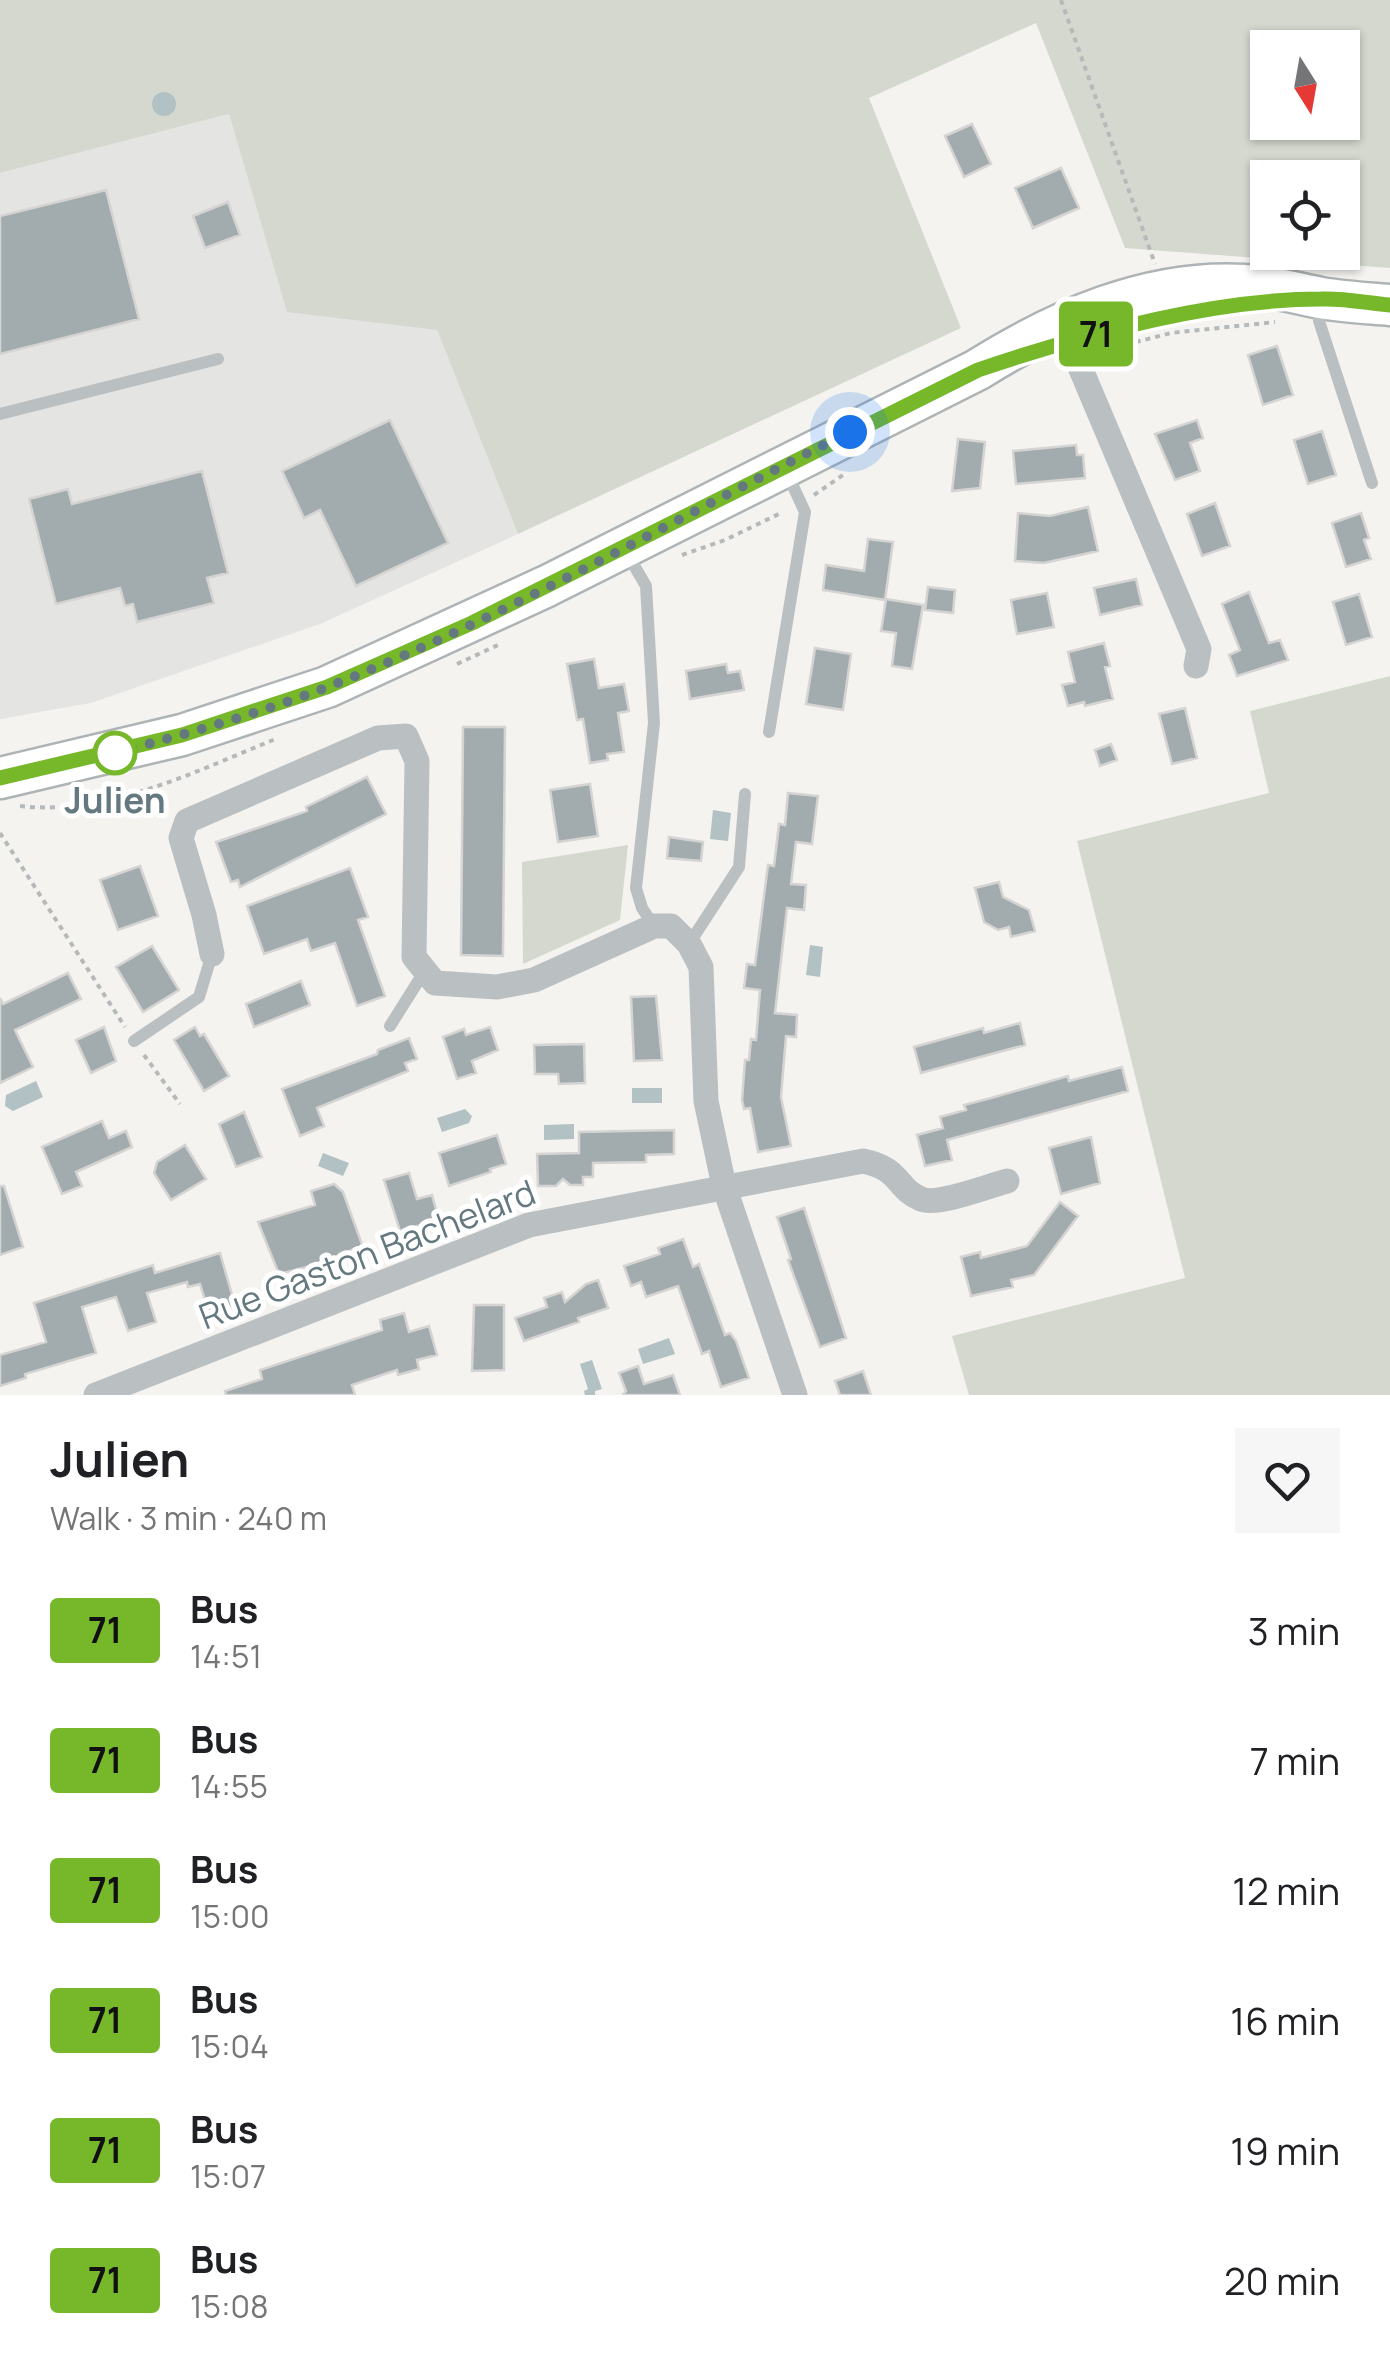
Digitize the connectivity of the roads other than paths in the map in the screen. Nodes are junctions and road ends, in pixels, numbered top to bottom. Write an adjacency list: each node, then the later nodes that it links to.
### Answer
1 (1390, 305): 2 (main road)
2 (1321, 310): 3 (main road); 5 (main road); 8 (lane)
3 (1080, 347): 5 (main road); 10 (street)
4 (218, 359): 6 (lane)
5 (978, 370): 7 (main road)
6 (0, 414)
7 (784, 465): 9 (main road); 11 (lane)
8 (1372, 483)
9 (624, 548): 12 (main road); 14 (lane)
10 (1196, 666)
11 (769, 732)
12 (0, 778)
13 (744, 794): 15 (lane)
14 (654, 926): 15 (street); 17 (street)
15 (689, 944): 21 (street)
16 (212, 954): 17 (street); 19 (lane)
17 (424, 972): 18 (lane)
18 (390, 1026)
19 (134, 1041)
20 (1007, 1181): 21 (street, Rue Gaston Bachelard)
21 (724, 1186): 22 (street, Rue Gaston Bachelard); 23 (street)
22 (96, 1395)
23 (795, 1395)

